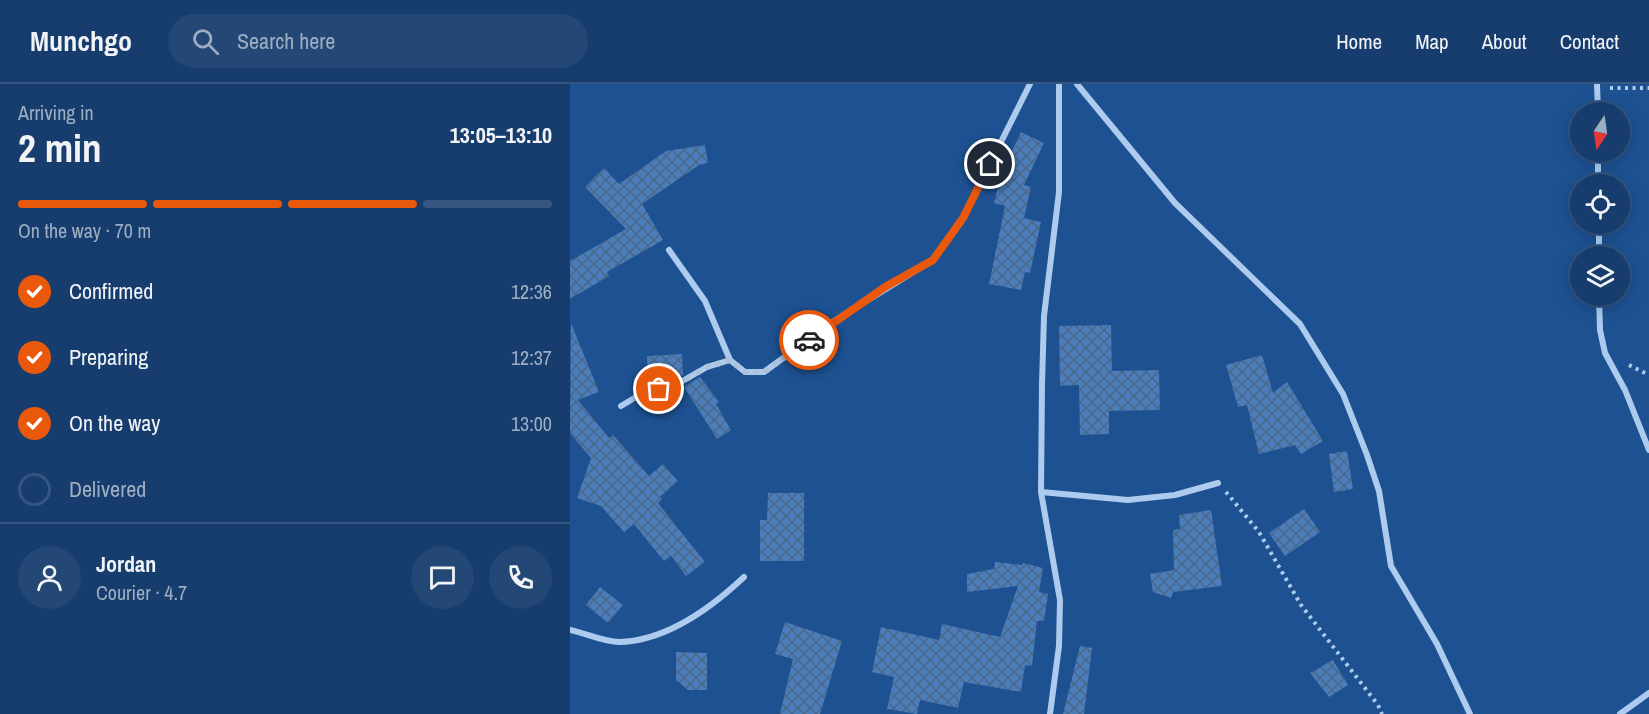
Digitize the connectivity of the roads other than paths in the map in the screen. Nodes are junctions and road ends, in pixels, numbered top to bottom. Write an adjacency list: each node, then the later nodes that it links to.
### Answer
1 (1030, 84): 8 (street)
2 (1059, 84): 12 (street)
3 (1077, 84): 17 (street)
4 (1597, 86): 5 (street)
5 (1598, 102)
6 (669, 250): 8 (street)
7 (1599, 306): 10 (street)
8 (730, 360): 9 (street)
9 (621, 406)
10 (1649, 450)
11 (1218, 483): 12 (street)
12 (1041, 492): 16 (street)
13 (744, 577): 14 (street)
14 (570, 630)
15 (1649, 693): 18 (street)
16 (1050, 714)
17 (1470, 714)
18 (1620, 714)

